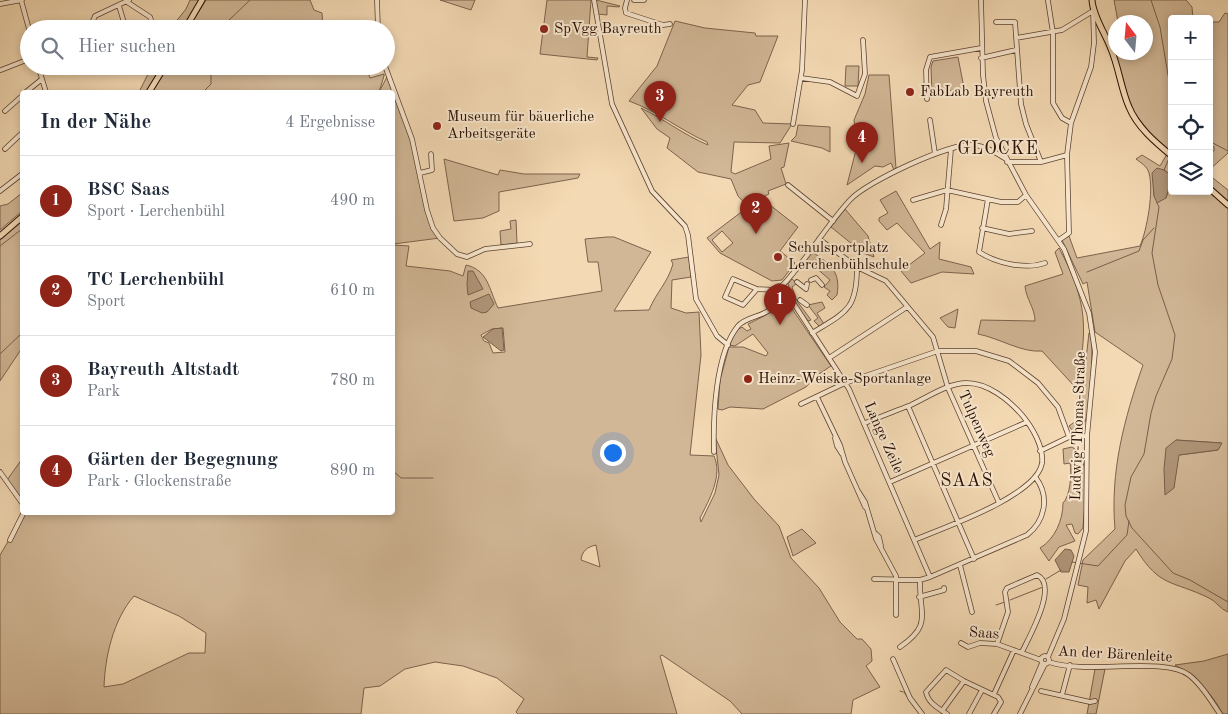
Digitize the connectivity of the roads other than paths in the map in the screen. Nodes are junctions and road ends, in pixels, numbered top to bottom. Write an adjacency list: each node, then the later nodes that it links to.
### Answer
1 (22, 0): 13 (street); 16 (street)
2 (202, 0): 20 (main road)
3 (377, 0): 21 (street)
4 (594, 0): 89 (street)
5 (626, 0): 23 (street)
6 (634, 0): 7 (street)
7 (644, 0)
8 (805, 0): 35 (street)
9 (981, 0): 27 (street, Ludwig-Thoma-Straße)
10 (1092, 0): 15 (main road)
11 (128, 1): 14 (street); 19 (street)
12 (1048, 1): 24 (street)
13 (0, 4)
14 (119, 6): 17 (street); 18 (street)
15 (1093, 11): 24 (street); 46 (street); 53 (main road)
16 (27, 20)
17 (93, 20)
18 (123, 20)
19 (151, 20)
20 (191, 20)
21 (378, 20)
22 (996, 22): 25 (street)
23 (670, 24)
24 (1053, 33): 25 (street); 46 (street)
25 (1016, 38): 28 (street)
26 (863, 40): 35 (street)
27 (981, 48): 29 (street, Ludwig-Thoma-Straße); 43 (street)
28 (1016, 50): 29 (street); 58 (street)
29 (981, 58): 49 (street, Ludwig-Thoma-Straße)
30 (20, 63): 31 (street)
31 (1, 70)
32 (41, 75): 36 (street)
33 (159, 75): 39 (main road)
34 (387, 75): 40 (street)
35 (801, 78): 47 (street)
36 (42, 79): 37 (street); 38 (street)
37 (28, 90)
38 (45, 90)
39 (150, 90)
40 (393, 90)
41 (395, 95): 59 (street)
42 (20, 98): 44 (street)
43 (928, 100)
44 (5, 111)
45 (930, 120): 55 (street)
46 (1071, 123): 56 (street)
47 (794, 124)
48 (20, 135): 50 (street)
49 (1000, 146): 52 (street); 57 (street, Ludwig-Thoma-Straße)
50 (5, 149)
51 (951, 149): 52 (street); 55 (street); 62 (street)
52 (989, 149): 57 (street)
53 (1168, 152)
54 (431, 154): 59 (street)
55 (935, 154): 70 (street)
56 (1067, 155): 58 (street); 76 (street)
57 (1006, 160): 58 (street); 65 (street, Ludwig-Thoma-Straße)
58 (1041, 162)
59 (420, 173): 77 (street)
60 (20, 176): 63 (street)
61 (788, 185): 70 (street)
62 (947, 190): 66 (street); 67 (street); 71 (street)
63 (0, 191)
64 (1213, 192): 68 (main road)
65 (1026, 195): 66 (street); 76 (street, Ludwig-Thoma-Straße)
66 (988, 199): 72 (street)
67 (913, 200)
68 (1228, 205)
69 (20, 218): 74 (main road)
70 (832, 221): 75 (street)
71 (941, 225)
72 (982, 228): 73 (street); 78 (street)
73 (1032, 231)
74 (0, 236)
75 (819, 239): 79 (street, Tulpenweg); 82 (street)
76 (1058, 240): 99 (street, Ludwig-Thoma-Straße)
77 (530, 244)
78 (1045, 263)
79 (857, 267): 87 (street, Tulpenweg); 88 (street)
80 (827, 281): 81 (street)
81 (798, 282)
82 (782, 287): 84 (street); 84 (street)
83 (757, 289): 83 (street); 84 (street)
84 (778, 292): 88 (street, Lange Zeile); 89 (street)
85 (800, 300): 86 (street)
86 (807, 305)
87 (907, 307): 90 (street, Tulpenweg); 91 (street)
88 (812, 333): 91 (street, Lange Zeile)
89 (728, 345): 103 (street)
90 (938, 351): 92 (street); 93 (street, Tulpenweg); 100 (street)
91 (829, 358): 92 (street, Lange Zeile)
92 (845, 383): 94 (street); 98 (street, Lange Zeile)
93 (948, 388): 96 (street); 97 (street); 101 (street, Tulpenweg)
94 (817, 398): 95 (street); 118 (street)
95 (801, 404)
96 (908, 406): 98 (street); 104 (street)
97 (1027, 422): 101 (street); 102 (street)
98 (864, 423): 107 (street, Lange Zeile)
99 (1087, 436): 100 (street); 130 (street, Ludwig-Thoma-Straße)
100 (1070, 437): 102 (street)
101 (974, 446): 104 (street); 109 (street, Tulpenweg)
102 (1040, 451): 106 (street)
103 (714, 452)
104 (932, 464): 107 (street); 111 (street)
105 (0, 472): 108 (street)
106 (1036, 478): 109 (street); 114 (street)
107 (890, 482): 113 (street, Lange Zeile)
108 (20, 500)
109 (999, 504): 111 (street)
110 (22, 515): 112 (street)
111 (958, 522): 113 (street); 114 (street)
112 (10, 540)
113 (914, 540): 116 (street, Lange Zeile)
114 (974, 558): 115 (street)
115 (960, 565): 116 (street); 122 (street)
116 (930, 577): 119 (street)
117 (874, 579): 118 (street)
118 (896, 580): 119 (street); 123 (street)
119 (920, 580): 121 (street)
120 (944, 588): 121 (street)
121 (919, 597): 126 (street)
122 (972, 612)
123 (896, 615)
124 (961, 644): 125 (street, Saas)
125 (997, 644): 127 (street, Saas); 128 (street)
126 (900, 647)
127 (1014, 650): 128 (street, Saas); 135 (street)
128 (1022, 652): 130 (street, Saas)
129 (893, 659): 139 (street)
130 (1045, 660): 131 (street, An der Bärenleite); 143 (street, Ludwig-Thoma-Straße)
131 (1070, 665): 136 (street); 144 (street, An der Bärenleite)
132 (964, 681): 133 (street); 138 (street); 138 (street)
133 (982, 690): 135 (street); 141 (street)
134 (1041, 691): 136 (street)
135 (994, 694): 142 (street)
136 (1062, 695): 137 (street)
137 (1095, 701)
138 (942, 711): 140 (street)
139 (922, 714)
140 (947, 714)
141 (969, 714)
142 (994, 714)
143 (1020, 714)
144 (1220, 714)

